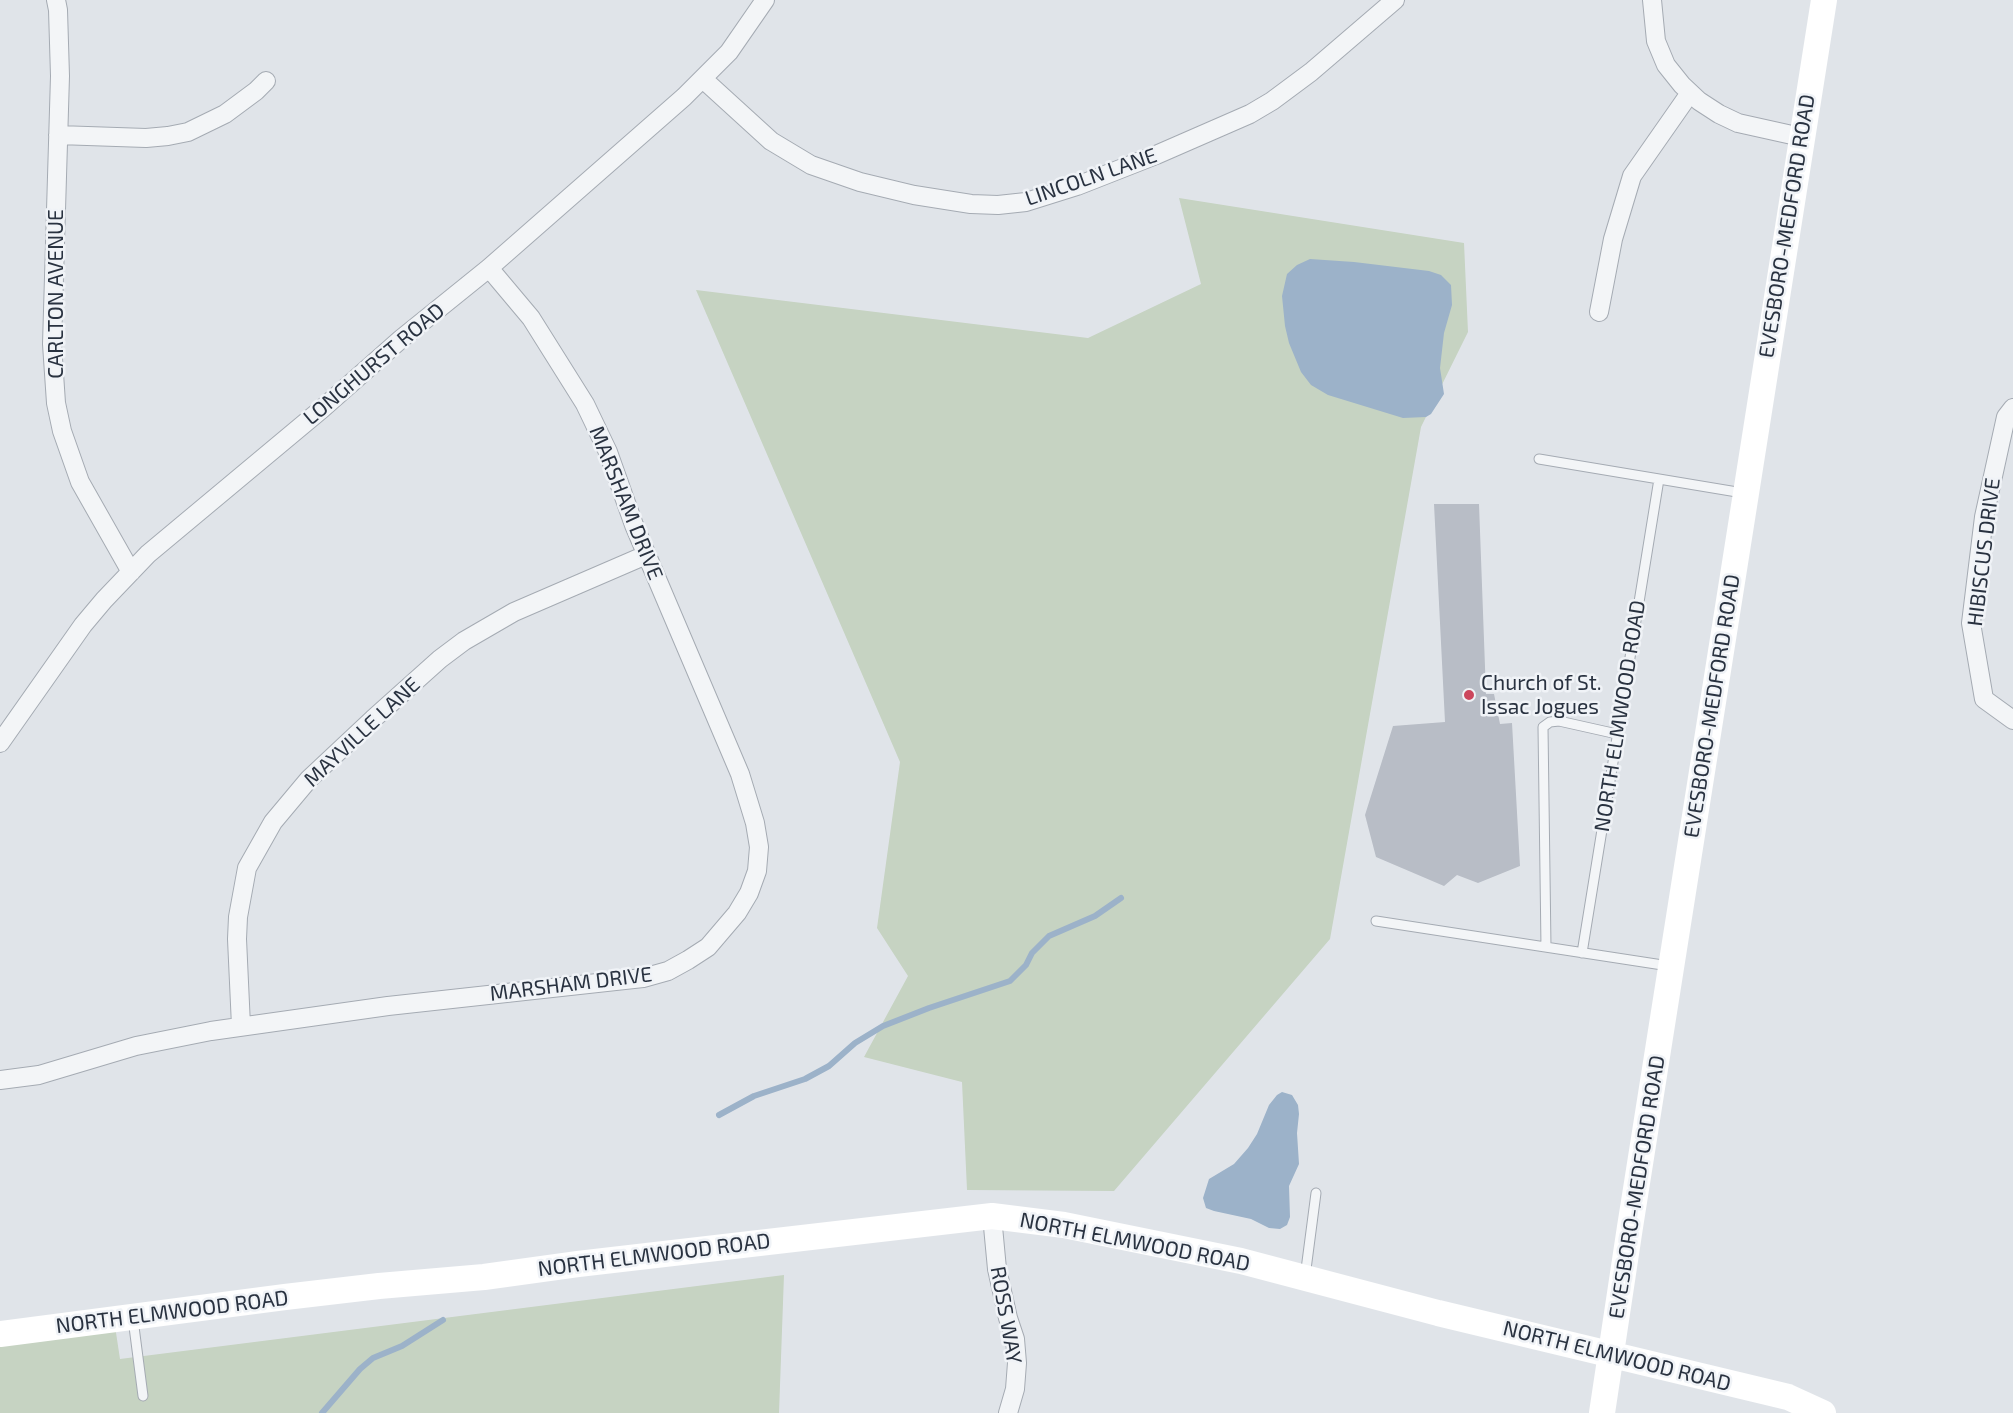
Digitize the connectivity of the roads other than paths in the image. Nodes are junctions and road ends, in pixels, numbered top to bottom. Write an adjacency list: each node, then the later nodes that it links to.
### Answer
1 (56, 0): 9 (street, CARLTON AVENUE)
2 (765, 0): 6 (street, LONGHURST ROAD)
3 (1395, 0): 6 (street, LINCOLN LANE)
4 (1652, 0): 8 (street)
5 (1824, 0): 10 (main road, EVESBORO-MEDFORD ROAD)
6 (703, 79): 11 (street, LONGHURST ROAD)
7 (266, 81): 9 (street)
8 (1690, 93): 10 (street); 12 (street)
9 (58, 135): 18 (street, CARLTON AVENUE)
10 (1801, 137): 16 (main road, EVESBORO-MEDFORD ROAD)
11 (489, 268): 17 (street, MARSHAM DRIVE); 18 (street, LONGHURST ROAD)
12 (1599, 312)
13 (2013, 408): 19 (street, HIBISCUS DRIVE)
14 (1539, 459): 15 (lane)
15 (1659, 479): 16 (lane); 20 (lane, NORTH ELMWOOD ROAD)
16 (1745, 494): 25 (main road, EVESBORO-MEDFORD ROAD)
17 (646, 555): 26 (street, MAYVILLE LANE); 26 (street, MARSHAM DRIVE)
18 (131, 572): 21 (street, LONGHURST ROAD)
19 (2013, 720)
20 (1617, 734): 23 (lane); 24 (lane, NORTH ELMWOOD ROAD)
21 (0, 743)
22 (1376, 921): 23 (lane)
23 (1546, 947): 24 (lane)
24 (1582, 953): 25 (lane)
25 (1671, 967): 33 (main road, EVESBORO-MEDFORD ROAD)
26 (241, 1026): 27 (street, MARSHAM DRIVE)
27 (0, 1080)
28 (1316, 1193): 30 (lane)
29 (992, 1216): 30 (main road, NORTH ELMWOOD ROAD); 31 (main road, NORTH ELMWOOD ROAD); 35 (street, ROSS WAY)
30 (1305, 1277): 33 (main road, NORTH ELMWOOD ROAD)
31 (133, 1317): 32 (main road, NORTH ELMWOOD ROAD); 34 (lane)
32 (0, 1334)
33 (1612, 1354): 36 (main road, EVESBORO-MEDFORD ROAD); 37 (main road, NORTH ELMWOOD ROAD)
34 (143, 1396)
35 (1008, 1413)
36 (1602, 1413)
37 (1822, 1413)

